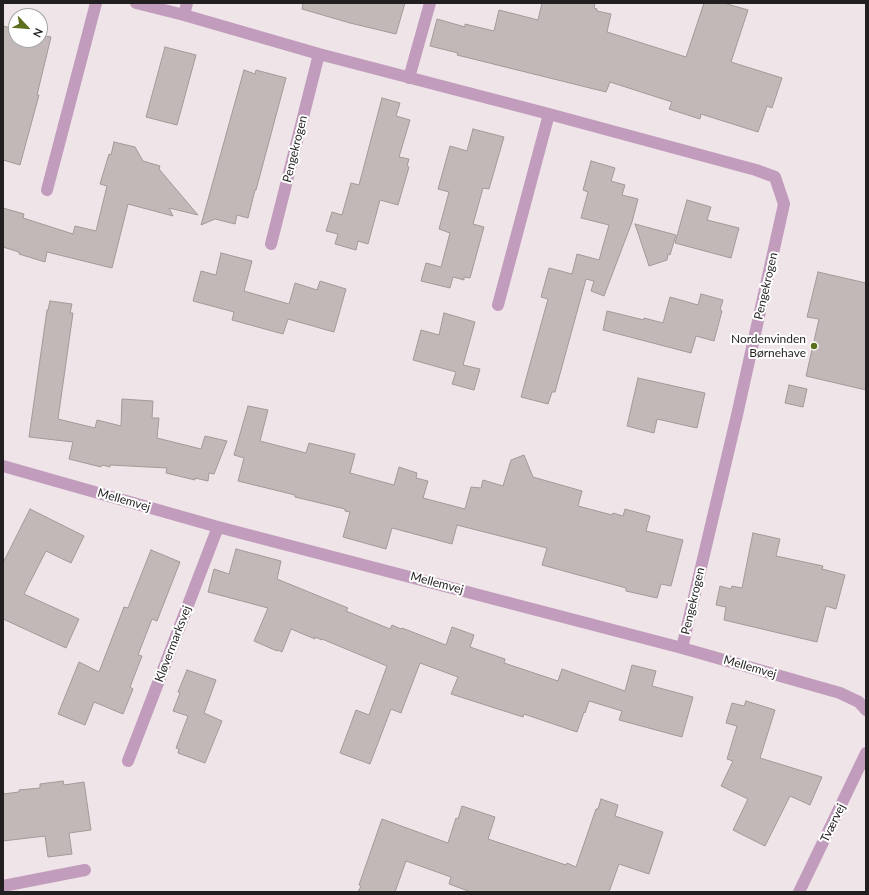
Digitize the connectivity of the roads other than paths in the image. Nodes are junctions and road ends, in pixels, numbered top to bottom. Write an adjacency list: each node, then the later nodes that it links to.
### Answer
1 (96, 3): 9 (street)
2 (136, 3): 5 (street, Pengekrogen)
3 (187, 3): 5 (street)
4 (430, 3): 7 (street)
5 (184, 15): 6 (street, Pengekrogen)
6 (319, 54): 7 (street, Pengekrogen); 10 (street, Pengekrogen)
7 (409, 78): 8 (street, Pengekrogen)
8 (549, 114): 11 (street); 14 (street, Pengekrogen)
9 (47, 190)
10 (271, 244)
11 (498, 305)
12 (3, 466): 13 (street, Mellemvej)
13 (218, 527): 14 (street, Mellemvej); 17 (street, Kløvermarksvej)
14 (682, 648): 15 (street, Mellemvej)
15 (866, 710)
16 (866, 753): 20 (street, Tværvej)
17 (128, 761)
18 (85, 870): 19 (street)
19 (3, 886)
20 (799, 892)

